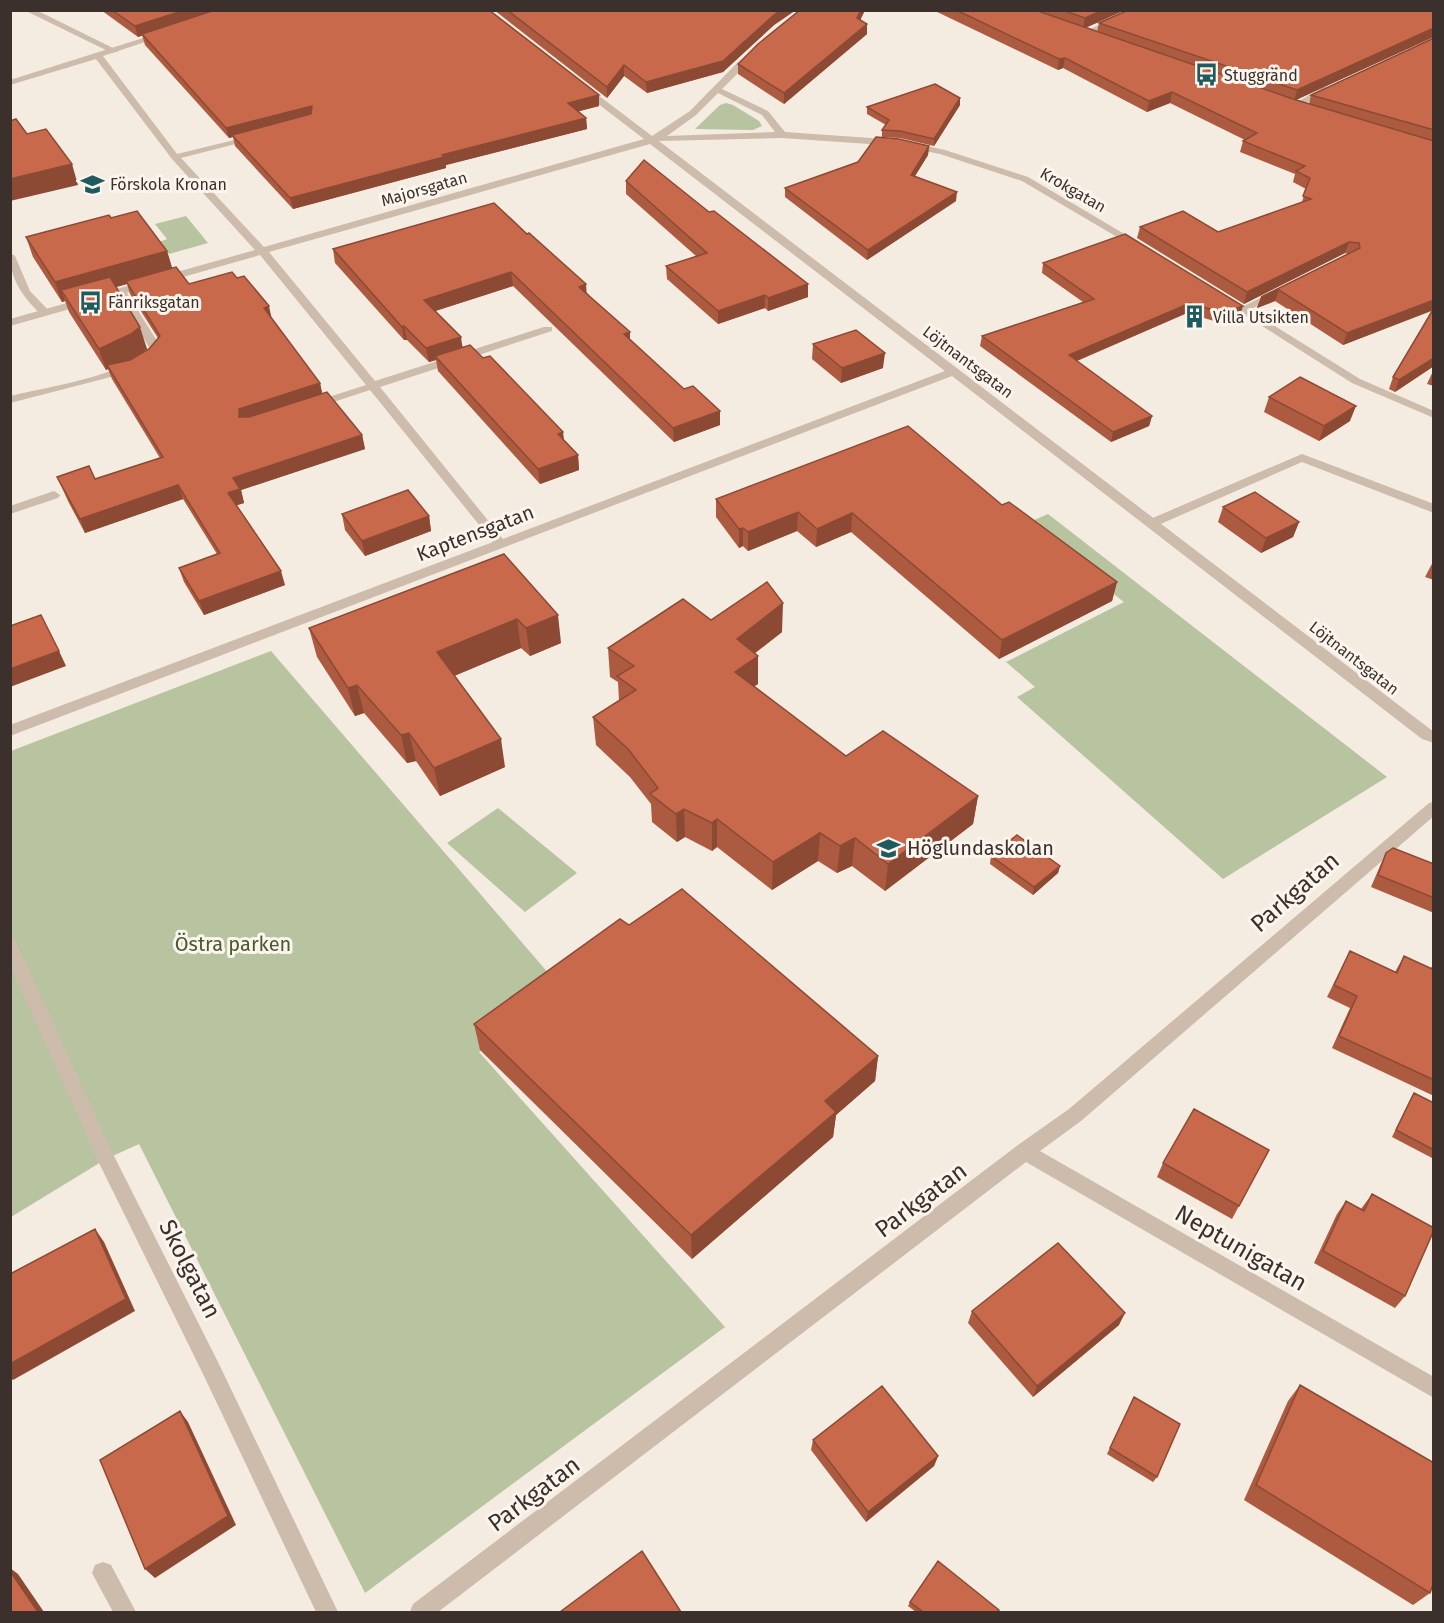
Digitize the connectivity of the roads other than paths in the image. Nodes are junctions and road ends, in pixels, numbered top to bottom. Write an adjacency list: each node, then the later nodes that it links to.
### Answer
1 (28, 10): 8 (street)
2 (1140, 10): 5 (street)
3 (1072, 30): 5 (street)
4 (172, 32): 8 (street)
5 (1083, 33): 6 (street)
6 (1098, 39)
7 (758, 48): 13 (street, Majorsgatan)
8 (115, 51): 9 (street)
9 (98, 56): 10 (street); 18 (street)
10 (10, 83)
11 (577, 83): 17 (street, Löjtnantsgatan)
12 (1338, 85): 14 (street)
13 (716, 89): 16 (street); 17 (street, Majorsgatan)
14 (1311, 111)
15 (265, 133): 18 (street)
16 (782, 135): 17 (street, Krokgatan); 20 (street, Krokgatan)
17 (652, 140): 19 (street, Majorsgatan); 29 (street, Löjtnantsgatan)
18 (175, 157): 19 (street)
19 (262, 251): 24 (street, Majorsgatan); 30 (street)
20 (1151, 252)
21 (10, 256): 26 (street)
22 (1286, 288): 25 (street)
23 (1215, 292): 25 (street)
24 (122, 293): 26 (street, Majorsgatan); 31 (street)
25 (1243, 309): 33 (street)
26 (45, 313): 27 (street, Majorsgatan)
27 (10, 323)
28 (548, 329): 30 (street)
29 (953, 372): 37 (street, Löjtnantsgatan); 38 (street, Kaptensgatan)
30 (374, 385): 32 (street); 38 (street)
31 (10, 400)
32 (301, 410)
33 (1434, 415)
34 (54, 495): 36 (street)
35 (1434, 509): 37 (street)
36 (10, 510)
37 (1152, 523): 40 (street, Löjtnantsgatan)
38 (500, 543): 39 (street, Kaptensgatan)
39 (10, 731)
40 (1434, 738)
41 (1434, 807): 43 (street, Parkgatan)
42 (10, 946): 47 (street, Skolgatan)
43 (1024, 1151): 44 (street, Neptunigatan); 48 (street, Parkgatan)
44 (1434, 1388)
45 (103, 1573): 46 (street)
46 (125, 1612)
47 (327, 1612)
48 (421, 1612)

